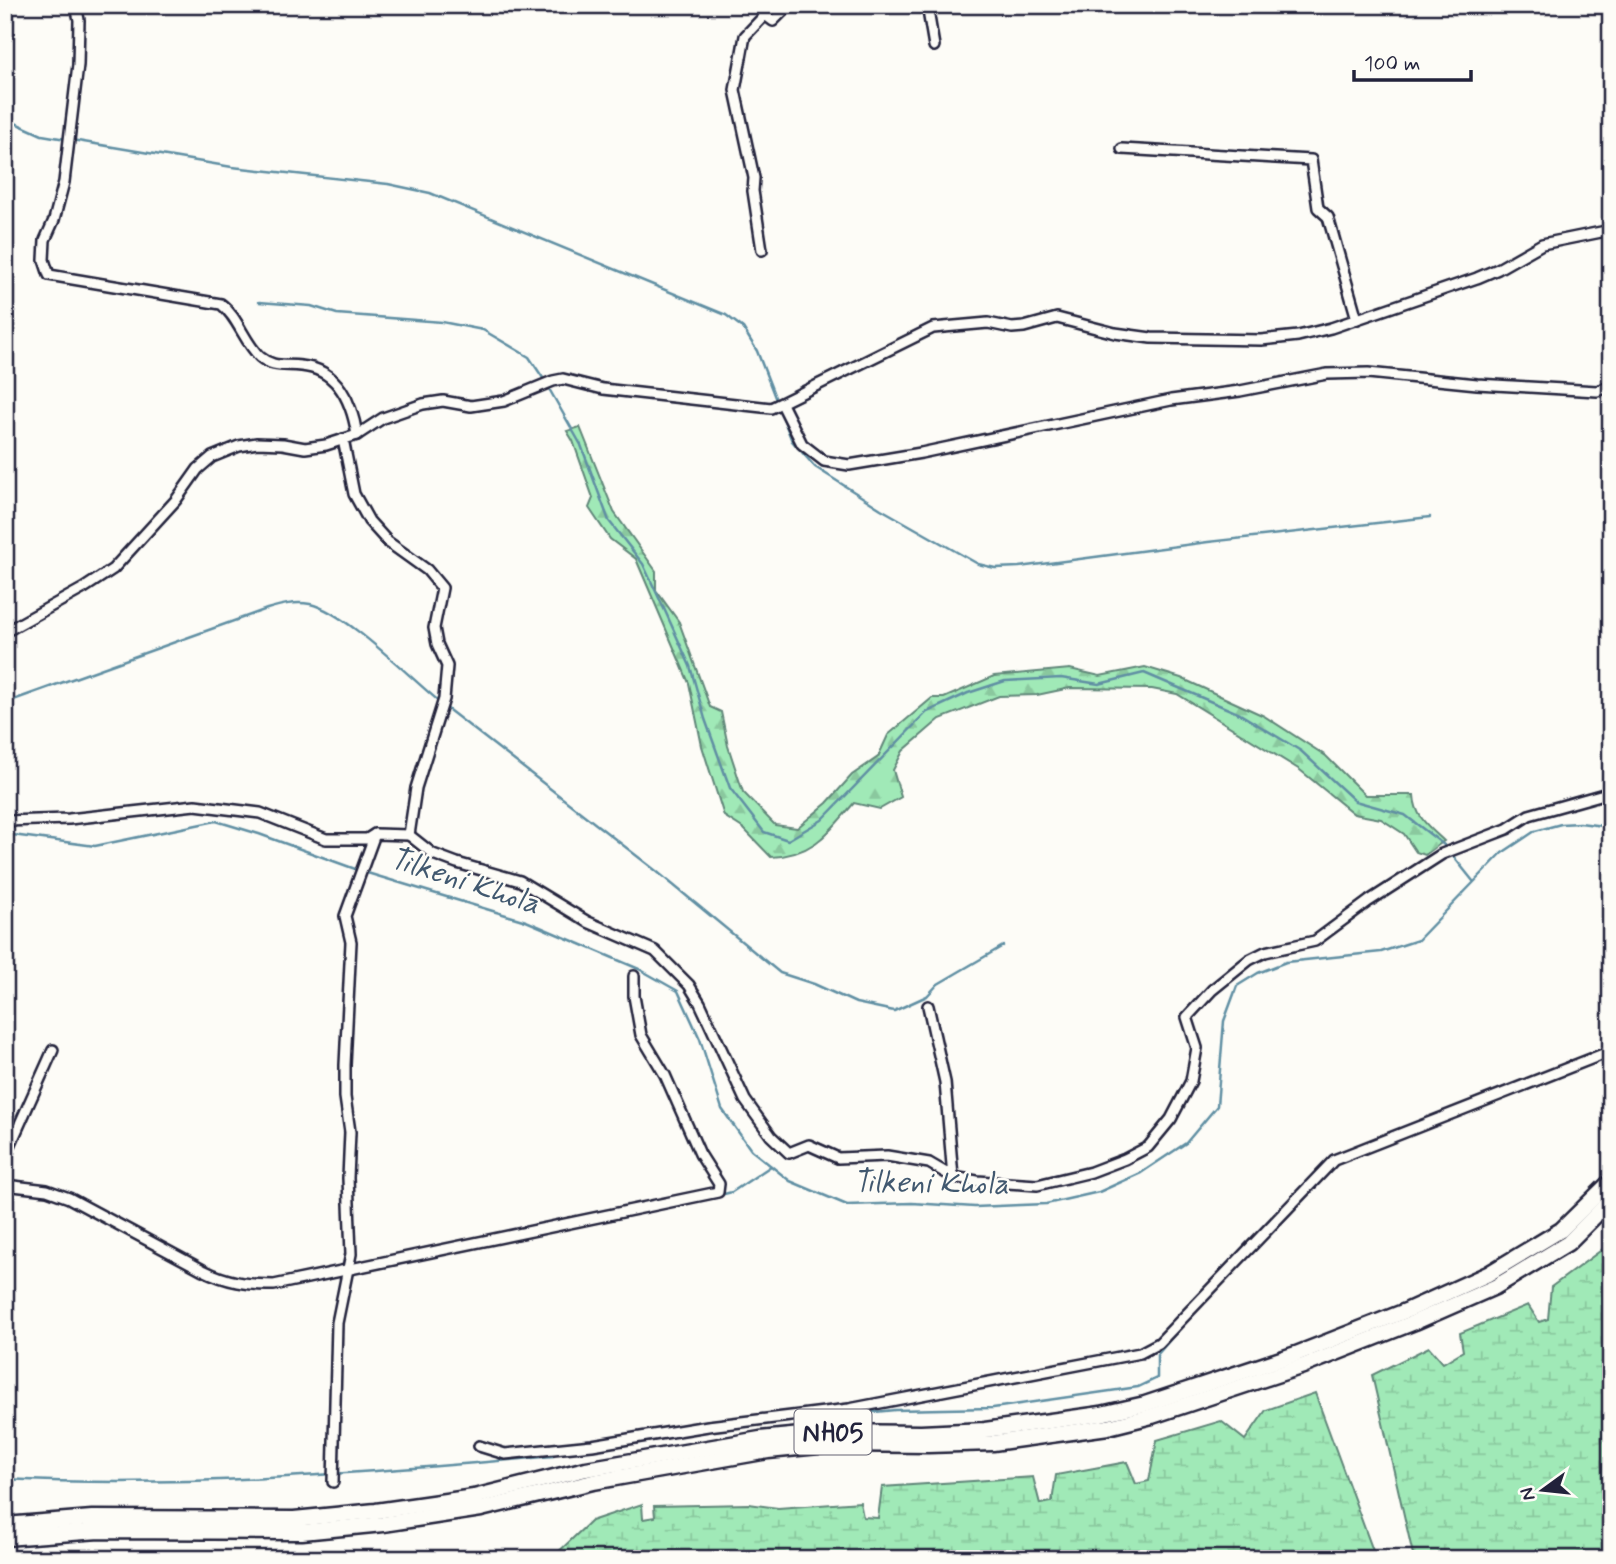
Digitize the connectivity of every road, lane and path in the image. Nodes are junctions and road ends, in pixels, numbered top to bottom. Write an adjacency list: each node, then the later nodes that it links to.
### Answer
1 (76, 5): 11 (street)
2 (789, 5): 7 (street)
3 (927, 5): 4 (street)
4 (934, 46)
5 (1122, 149): 8 (street)
6 (1611, 230): 8 (street)
7 (762, 250)
8 (1357, 319): 10 (street)
9 (1611, 386): 10 (street)
10 (782, 404): 11 (street)
11 (357, 435): 12 (street)
12 (343, 439): 13 (street); 17 (street)
13 (5, 632)
14 (1611, 792): 23 (street)
15 (5, 821): 16 (street)
16 (375, 834): 17 (street); 27 (street)
17 (409, 835): 23 (street)
18 (634, 976): 27 (street)
19 (928, 1006): 23 (street)
20 (53, 1050): 22 (street)
21 (1611, 1051): 28 (street)
22 (5, 1157)
23 (953, 1177)
24 (1611, 1181): 30 (main road, NH05)
25 (5, 1185): 27 (street)
26 (1611, 1200): 31 (main road, NH05)
27 (349, 1269): 29 (street)
28 (480, 1446)
29 (333, 1477)
30 (5, 1525)
31 (5, 1538)

